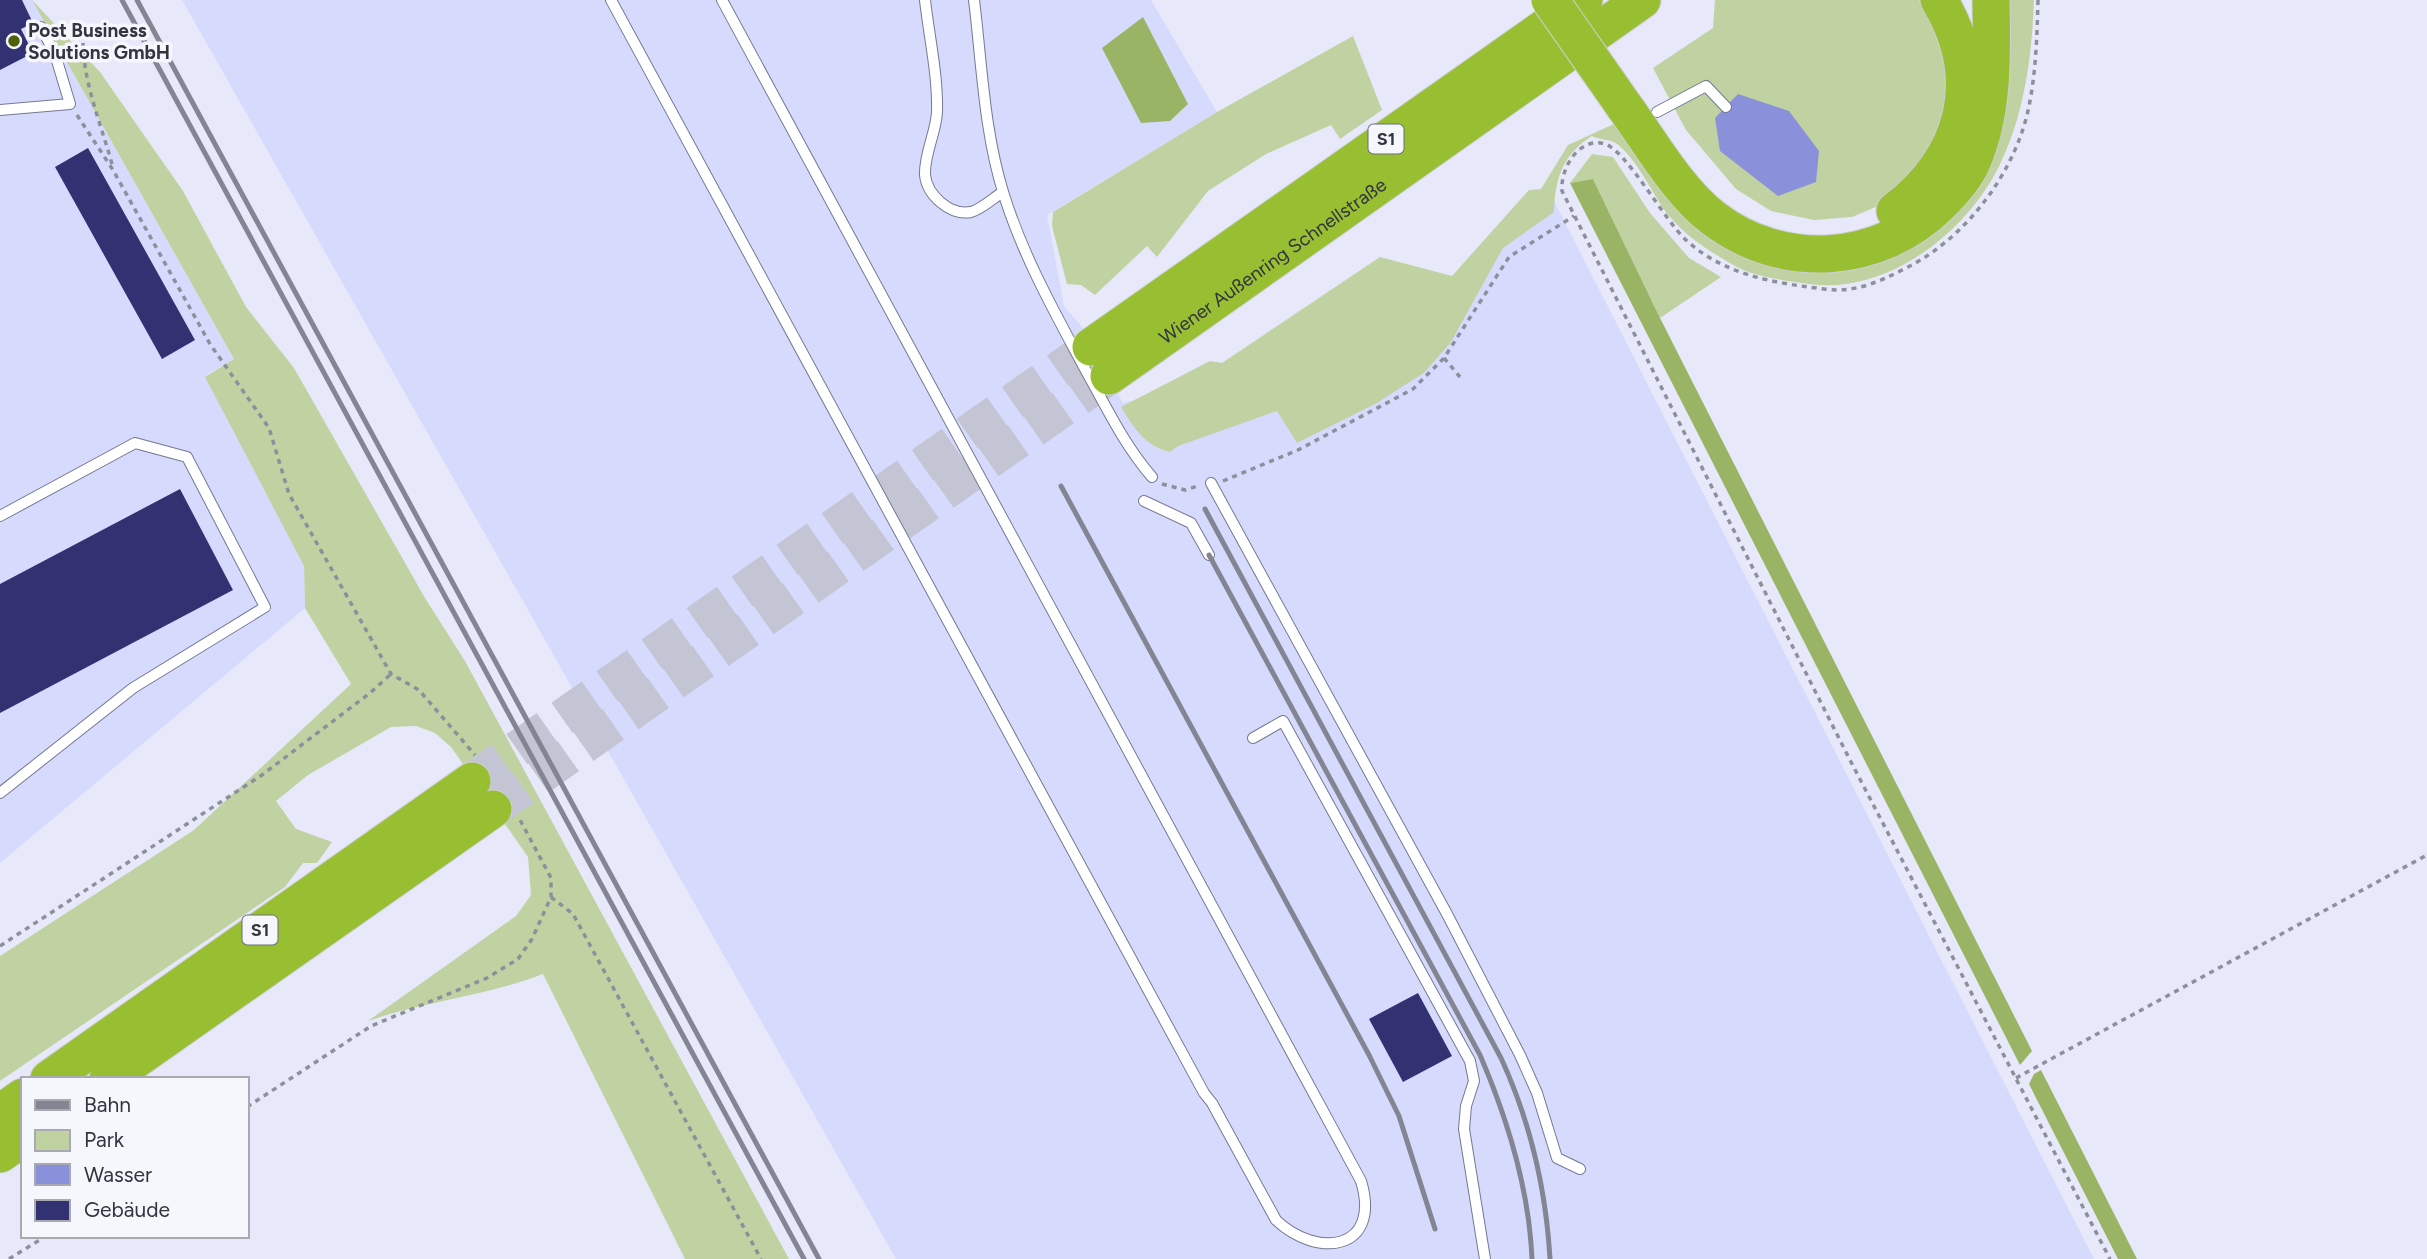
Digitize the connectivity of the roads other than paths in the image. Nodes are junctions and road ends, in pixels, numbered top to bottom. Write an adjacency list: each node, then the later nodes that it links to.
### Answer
1 (611, 0): 2 (lane)
2 (722, 0)
3 (925, 0): 14 (lane)
4 (974, 0): 14 (lane)
5 (1550, 0): 11 (highway, bridge)
6 (1581, 0): 9 (highway, Wiener Außenring Schnellstraße / S1); 11 (highway)
7 (1939, 0): 11 (highway)
8 (1991, 0): 11 (highway)
9 (1638, 5)
10 (41, 27): 13 (lane)
11 (1642, 104): 12 (lane)
12 (1726, 107)
13 (0, 110)
14 (1003, 192): 15 (lane)
15 (1153, 477)
16 (1211, 483): 28 (lane)
17 (1144, 501): 19 (lane)
18 (0, 516): 21 (lane)
19 (1209, 555)
20 (1253, 738): 29 (lane)
21 (0, 793)
22 (52, 1077): 23 (highway, S1)
23 (111, 1077)
24 (21, 1098): 25 (highway)
25 (0, 1113)
26 (21, 1139): 27 (highway)
27 (0, 1154)
28 (1580, 1169)
29 (1485, 1259)

